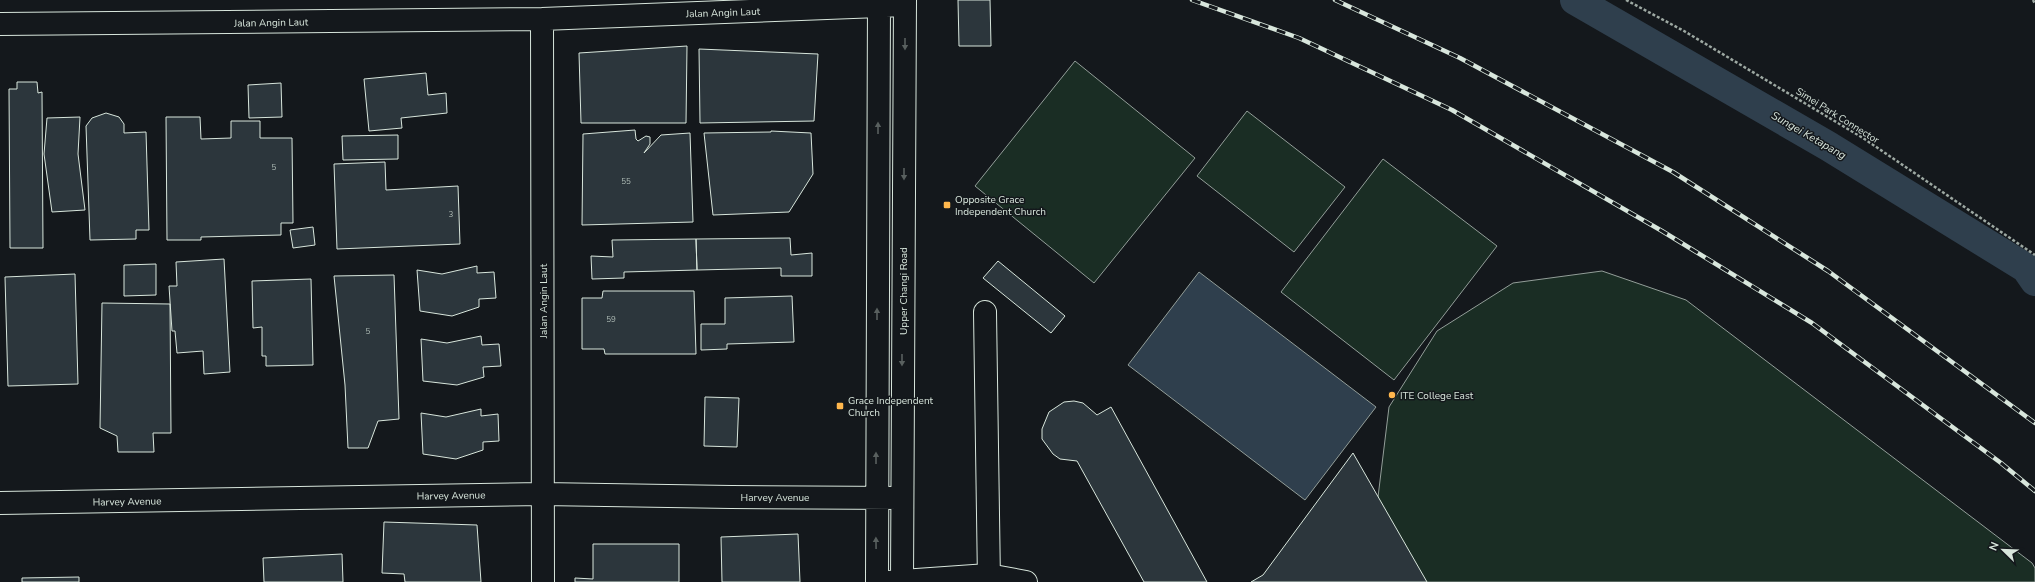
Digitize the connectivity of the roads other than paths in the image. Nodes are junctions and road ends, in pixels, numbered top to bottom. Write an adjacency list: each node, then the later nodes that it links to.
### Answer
1 (879, 3): 2 (street, Jalan Angin Laut); 3 (street, Jalan Angin Laut); 7 (street, one-way to 1)
2 (905, 3): 8 (street, Upper Changi Road, one-way to 8)
3 (542, 19): 4 (street, Jalan Angin Laut); 6 (street, Jalan Angin Laut)
4 (0, 24)
5 (985, 312): 10 (street)
6 (543, 494): 7 (street, Harvey Avenue); 9 (street, Harvey Avenue); 11 (street, Jalan Angin Laut)
7 (876, 497): 8 (street, Harvey Avenue); 12 (street, one-way to 7)
8 (901, 498): 13 (street, Upper Changi Road)
9 (0, 503)
10 (988, 578): 13 (street); 14 (street)
11 (543, 582)
12 (877, 582)
13 (896, 582)
14 (1026, 582)

